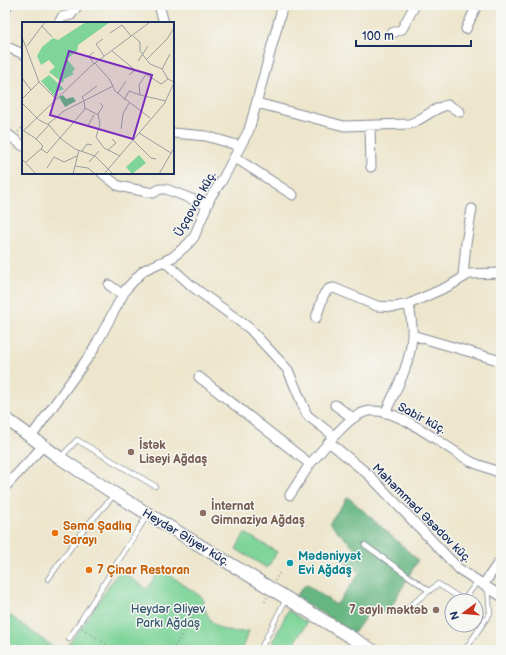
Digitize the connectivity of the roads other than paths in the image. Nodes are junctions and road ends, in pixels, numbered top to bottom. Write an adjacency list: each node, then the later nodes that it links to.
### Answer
1 (7, 5): 7 (street)
2 (78, 5): 8 (street)
3 (159, 5): 9 (street)
4 (283, 5): 14 (street, Üçqovaq küç.)
5 (415, 5): 11 (street)
6 (477, 5): 10 (street)
7 (5, 12)
8 (60, 22)
9 (164, 22)
10 (466, 29)
11 (390, 34)
12 (5, 46): 13 (street)
13 (22, 54)
14 (257, 103): 16 (street); 20 (street, Üçqovaq küç.)
15 (460, 112): 16 (street)
16 (370, 126): 22 (street)
17 (5, 132): 19 (street)
18 (174, 133): 20 (street)
19 (22, 145)
20 (240, 146): 21 (street, Üçqovaq küç.)
21 (234, 157): 24 (street); 25 (street, Üçqovaq küç.)
22 (371, 167)
23 (103, 174): 25 (street)
24 (293, 195)
25 (207, 205): 27 (street, Üçqovaq küç.)
26 (472, 209): 29 (street)
27 (164, 260): 31 (street, Üçqovaq küç.); 42 (street, Məhəmməd Əsədov küç.)
28 (501, 273): 29 (street)
29 (463, 276): 32 (street)
30 (109, 285): 31 (street)
31 (123, 295): 41 (street, Üçqovaq küç.)
32 (409, 304): 33 (street); 34 (street)
33 (316, 318)
34 (412, 335): 35 (street); 38 (street)
35 (501, 361)
36 (199, 377): 45 (street)
37 (335, 405): 40 (street)
38 (385, 413): 40 (street, Sabir küç.); 46 (street, Sabir küç.)
39 (5, 418): 41 (main road, Heydər Əliyev küç.)
40 (353, 418): 42 (street, Sabir küç.)
41 (31, 437): 43 (main road, Heydər Əliyev küç.)
42 (332, 439): 45 (street); 55 (street, Məhəmməd Əsədov küç.)
43 (43, 446): 44 (main road, Heydər Əliyev küç.); 48 (street)
44 (60, 458): 47 (lane); 49 (main road, Heydər Əliyev küç.)
45 (310, 464): 50 (street)
46 (501, 473)
47 (155, 486)
48 (5, 487)
49 (115, 494): 51 (main road, Heydər Əliyev küç.); 54 (lane)
50 (290, 494)
51 (148, 514): 58 (main road, Heydər Əliyev küç.); 60 (lane)
52 (365, 545): 56 (lane)
53 (499, 562): 55 (street)
54 (48, 580)
55 (483, 585): 56 (lane); 57 (street, Məhəmməd Əsədov küç.); 63 (lane)
56 (428, 590): 59 (lane)
57 (501, 596)
58 (287, 597): 61 (lane); 62 (main road, Heydər Əliyev küç.)
59 (407, 608)
60 (69, 638)
61 (260, 650)
62 (372, 650)
63 (466, 650)

